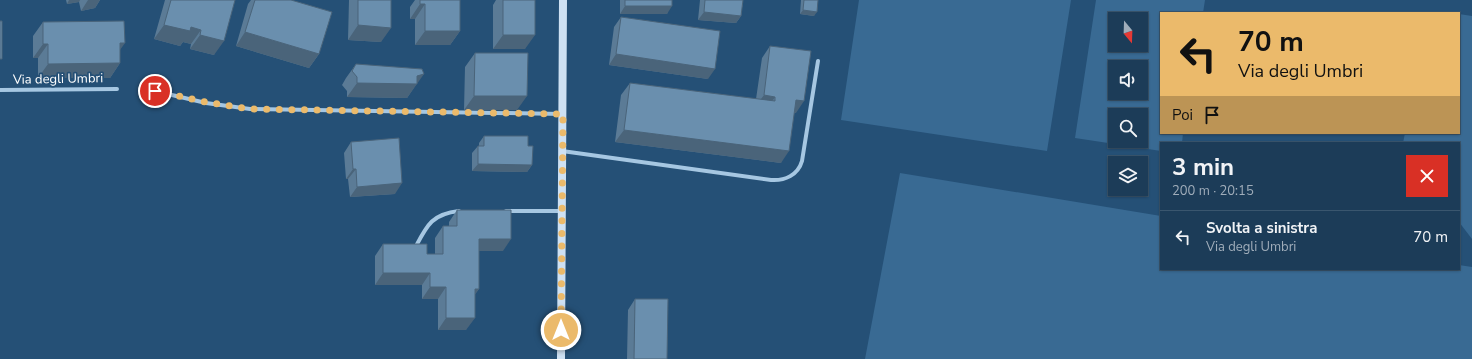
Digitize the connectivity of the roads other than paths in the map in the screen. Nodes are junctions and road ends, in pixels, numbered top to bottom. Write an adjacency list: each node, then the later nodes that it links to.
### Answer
1 (563, 0): 6 (street)
2 (818, 61): 7 (street)
3 (142, 88): 6 (street)
4 (117, 89): 5 (street, Via degli Umbri)
5 (0, 90)
6 (563, 114): 7 (street)
7 (562, 151): 10 (street)
8 (464, 211): 11 (street)
9 (502, 211): 10 (street)
10 (562, 212): 12 (street)
11 (415, 248)
12 (561, 359)

